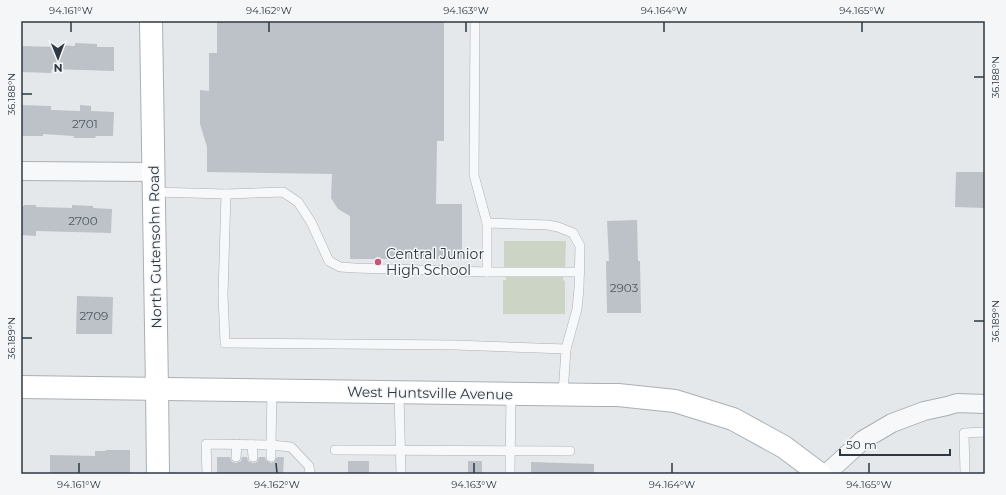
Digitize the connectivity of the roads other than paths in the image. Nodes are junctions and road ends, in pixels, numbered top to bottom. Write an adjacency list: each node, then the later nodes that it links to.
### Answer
1 (151, 21): 4 (main road, North Gutensohn Road)
2 (476, 21): 6 (lane)
3 (21, 171): 4 (street)
4 (154, 182): 5 (lane); 11 (main road, North Gutensohn Road)
5 (226, 194): 7 (lane); 9 (lane)
6 (487, 223): 7 (lane); 8 (lane)
7 (487, 272): 8 (lane)
8 (580, 272): 9 (lane)
9 (566, 349): 15 (lane)
10 (21, 387): 11 (main road, West Huntsville Avenue)
11 (158, 389): 12 (main road, West Huntsville Avenue); 28 (main road, North Gutensohn Road)
12 (272, 390): 13 (main road, West Huntsville Avenue); 20 (lane)
13 (400, 392): 14 (main road, West Huntsville Avenue); 22 (lane)
14 (511, 394): 15 (main road, West Huntsville Avenue); 23 (lane)
15 (563, 394): 33 (main road, West Huntsville Avenue)
16 (985, 404): 34 (street)
17 (985, 432): 35 (lane)
18 (236, 444): 19 (lane); 25 (lane); 29 (lane)
19 (252, 445): 20 (lane); 26 (lane)
20 (271, 445): 27 (lane); 30 (lane)
21 (335, 450): 22 (lane)
22 (401, 450): 23 (lane); 31 (lane)
23 (511, 451): 24 (lane); 32 (lane)
24 (570, 452)
25 (236, 457)
26 (253, 457)
27 (270, 457)
28 (158, 474)
29 (207, 474)
30 (310, 474)
31 (401, 474)
32 (510, 474)
33 (820, 474)
34 (826, 474)
35 (965, 474)

